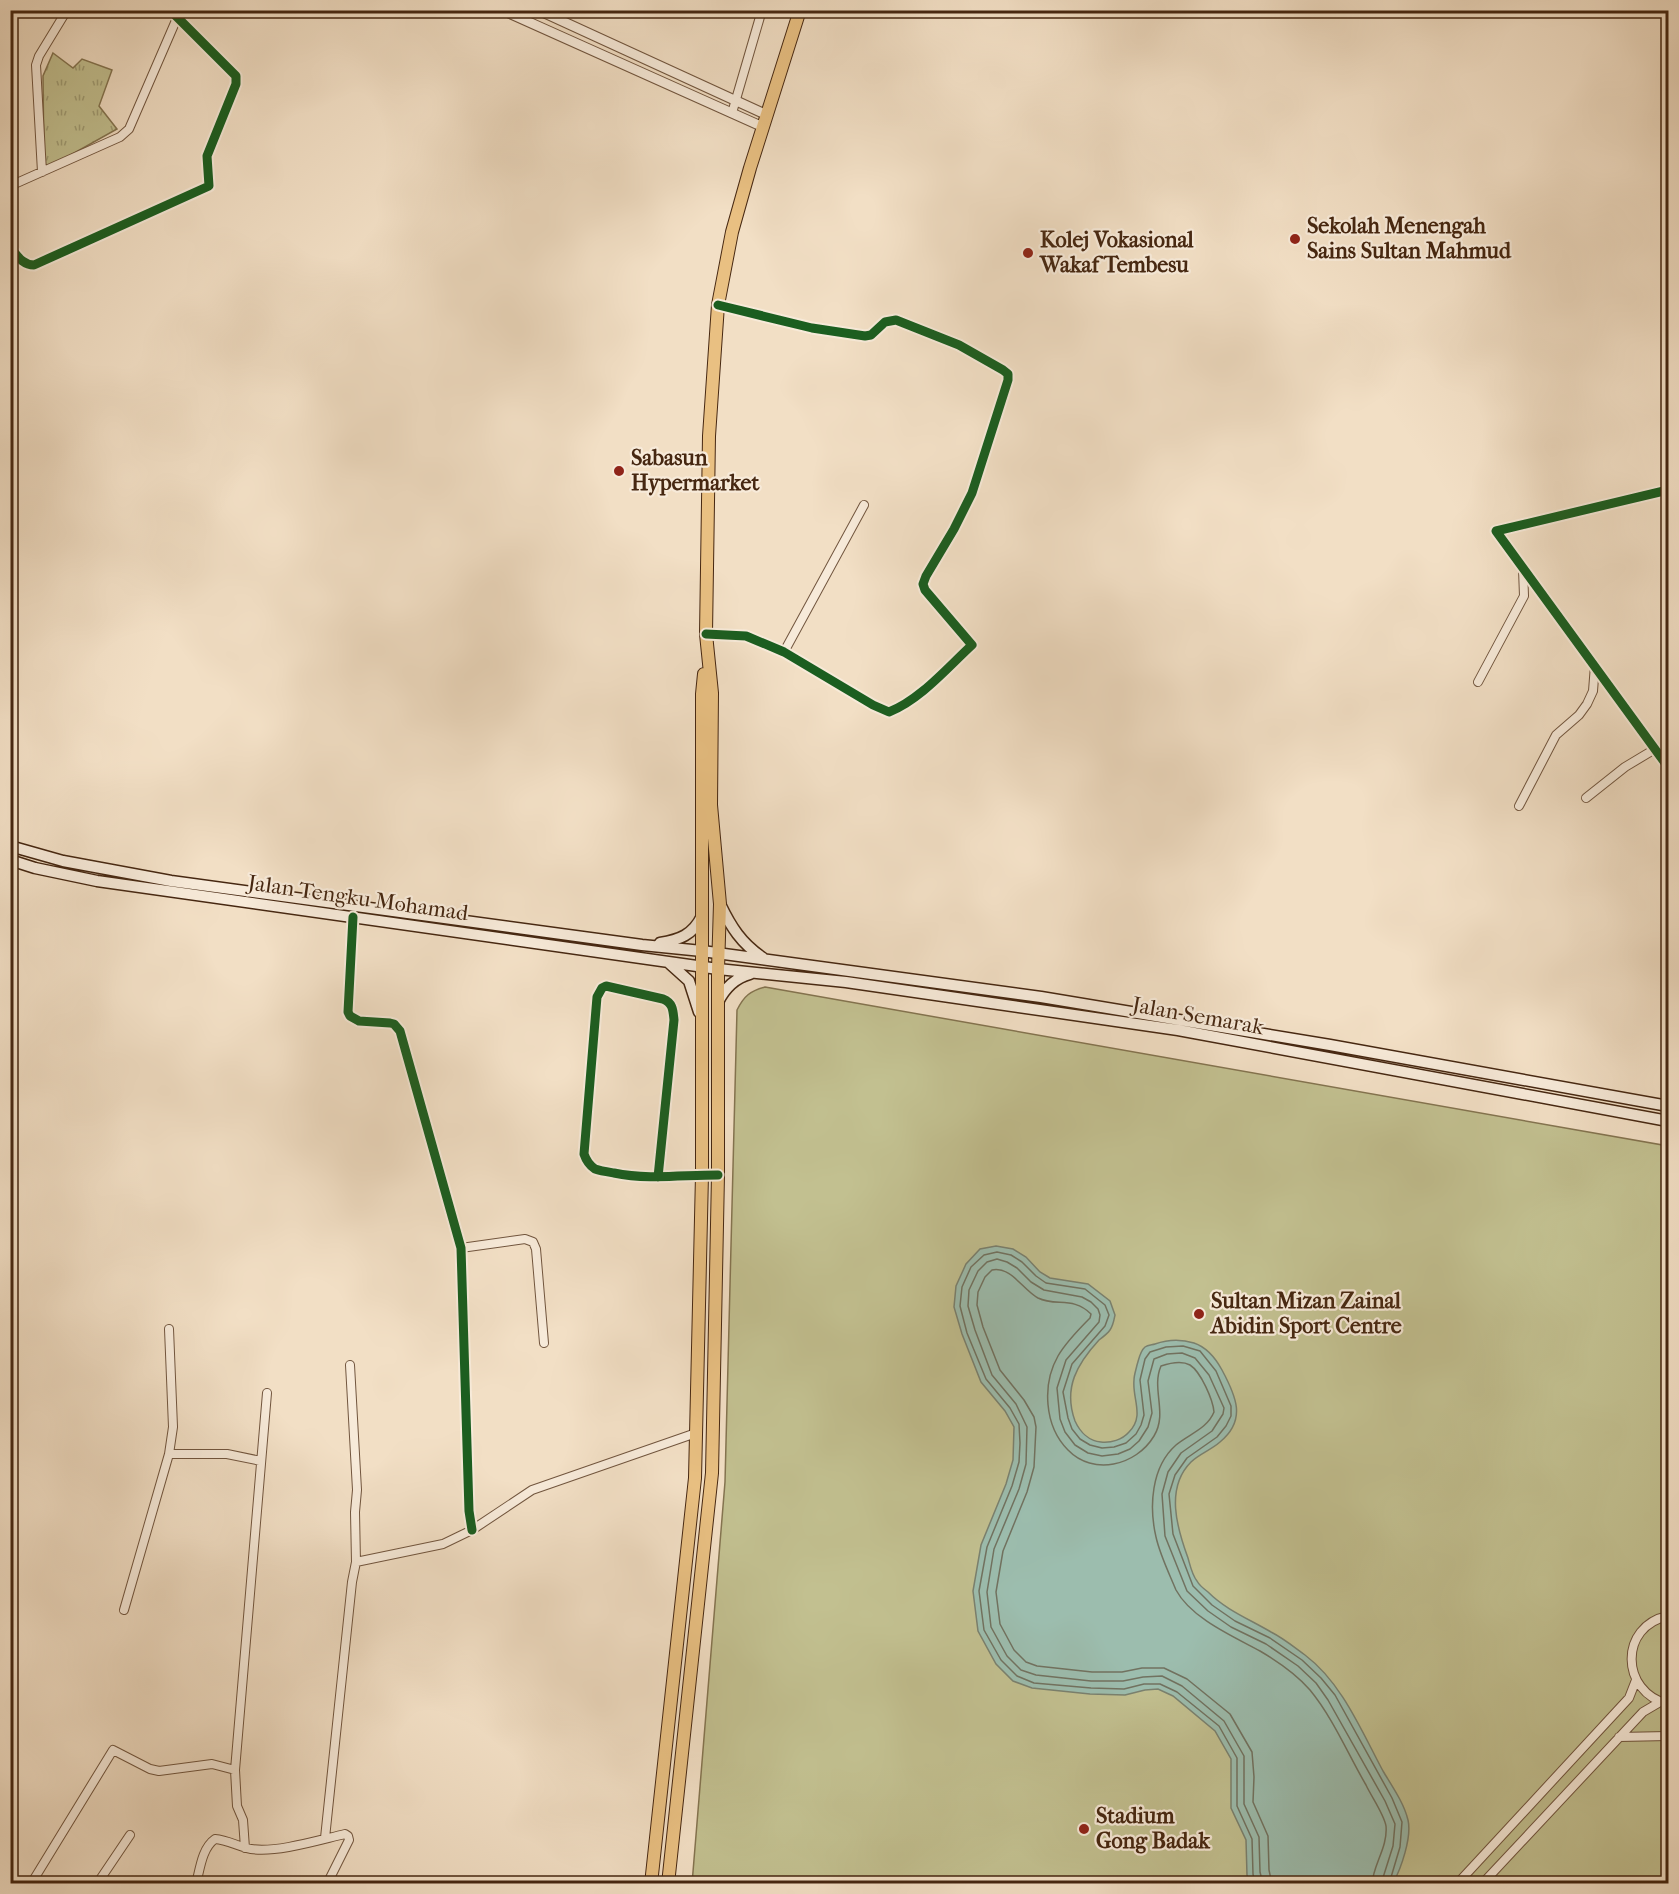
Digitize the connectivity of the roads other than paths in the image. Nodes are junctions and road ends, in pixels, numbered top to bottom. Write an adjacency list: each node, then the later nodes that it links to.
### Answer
1 (67, 10): 11 (street)
2 (170, 10): 7 (street)
3 (502, 10): 9 (street)
4 (538, 10): 8 (street)
5 (800, 10): 10 (main road)
6 (759, 12): 8 (street)
7 (177, 18): 11 (street); 13 (street)
8 (736, 101): 9 (street); 10 (street)
9 (732, 113): 10 (street)
10 (765, 121): 14 (main road)
11 (42, 172): 12 (street)
12 (10, 186)
13 (10, 247)
14 (718, 305): 18 (main road); 19 (street)
15 (1668, 490): 17 (street)
16 (864, 505): 19 (street)
17 (1523, 567): 20 (street); 21 (street)
18 (706, 638): 19 (street); 28 (main road); 29 (main road)
19 (784, 652)
20 (1595, 666): 22 (street); 25 (street)
21 (1478, 682)
22 (1655, 749): 23 (street); 24 (street)
23 (1668, 767)
24 (1586, 798)
25 (1520, 806)
26 (10, 846): 31 (main road, Jalan Tengku Mohamad)
27 (10, 860): 30 (main road, Jalan Tengku Mohamad)
28 (720, 904): 33 (main road); 34 (main road)
29 (703, 913): 31 (main road); 32 (main road)
30 (353, 917): 35 (main road, Jalan Tengku Mohamad); 46 (street)
31 (642, 945): 32 (main road, Jalan Tengku Mohamad)
32 (702, 951): 33 (main road, Jalan Tengku Mohamad); 36 (main road)
33 (718, 954): 34 (main road, Jalan Semarak); 37 (main road)
34 (766, 959): 41 (main road, Jalan Semarak)
35 (668, 962): 36 (main road, Jalan Tengku Mohamad); 40 (main road)
36 (702, 967): 37 (main road, Jalan Tengku Mohamad); 40 (main road)
37 (718, 969): 38 (main road, Jalan Semarak); 39 (main road)
38 (757, 973): 39 (main road); 42 (main road, Jalan Semarak)
39 (718, 1003): 44 (main road)
40 (702, 1024): 43 (main road)
41 (1668, 1106)
42 (1668, 1121)
43 (702, 1175): 44 (street); 45 (street); 51 (main road)
44 (718, 1175): 72 (main road)
45 (658, 1177): 45 (street)
46 (461, 1248): 48 (street); 54 (street)
47 (169, 1329): 52 (street)
48 (544, 1342)
49 (350, 1365): 55 (street)
50 (267, 1393): 53 (street)
51 (696, 1433): 54 (street); 71 (main road)
52 (169, 1454): 53 (street); 56 (street)
53 (261, 1461): 63 (street)
54 (472, 1530): 55 (street)
55 (356, 1562): 65 (street)
56 (124, 1610)
57 (1668, 1616): 58 (street)
58 (1636, 1680): 59 (street); 73 (street)
59 (1660, 1702): 60 (street); 62 (street)
60 (1668, 1704)
61 (1668, 1736): 62 (street)
62 (1619, 1737): 74 (street)
63 (235, 1770): 66 (street); 67 (street)
64 (130, 1835): 68 (street)
65 (325, 1838): 66 (street); 70 (street)
66 (244, 1848): 69 (street)
67 (31, 1884)
68 (98, 1884)
69 (196, 1884)
70 (327, 1884)
71 (651, 1884)
72 (668, 1884)
73 (1457, 1884)
74 (1482, 1884)

